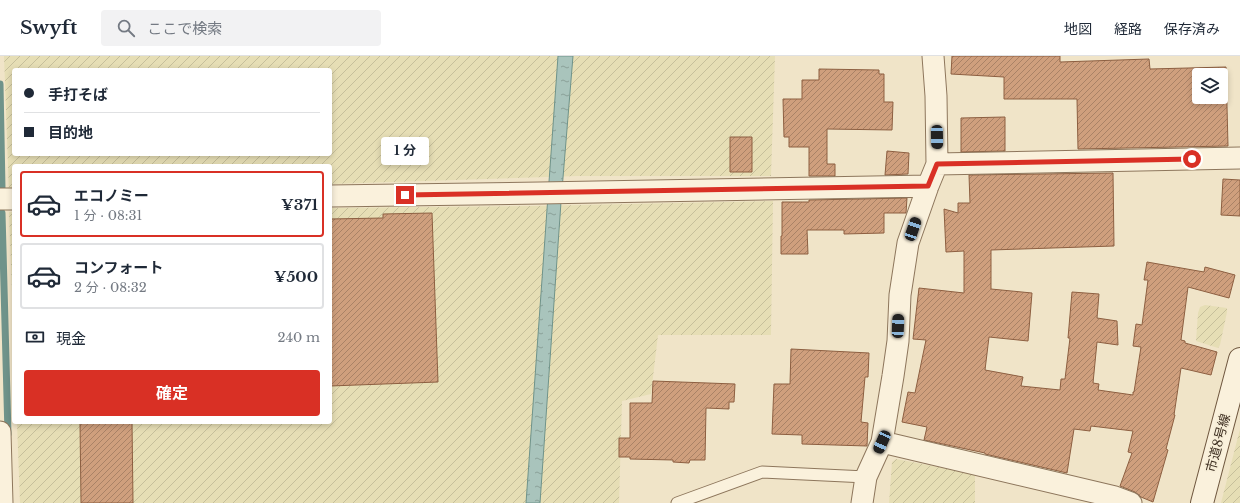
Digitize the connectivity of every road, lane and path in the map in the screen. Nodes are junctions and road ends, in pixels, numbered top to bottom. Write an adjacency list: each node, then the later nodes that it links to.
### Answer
1 (934, 56): 3 (street)
2 (1240, 158): 3 (street)
3 (937, 164): 4 (street)
4 (928, 186): 5 (street); 10 (street)
5 (332, 196)
6 (0, 199): 7 (street)
7 (12, 199)
8 (1240, 359): 16 (street, 市道8号線)
9 (0, 432): 12 (street)
10 (882, 442): 11 (street); 15 (street)
11 (866, 477): 13 (lane); 14 (street)
12 (2, 503)
13 (677, 503)
14 (862, 503)
15 (1131, 503)
16 (1202, 503)

